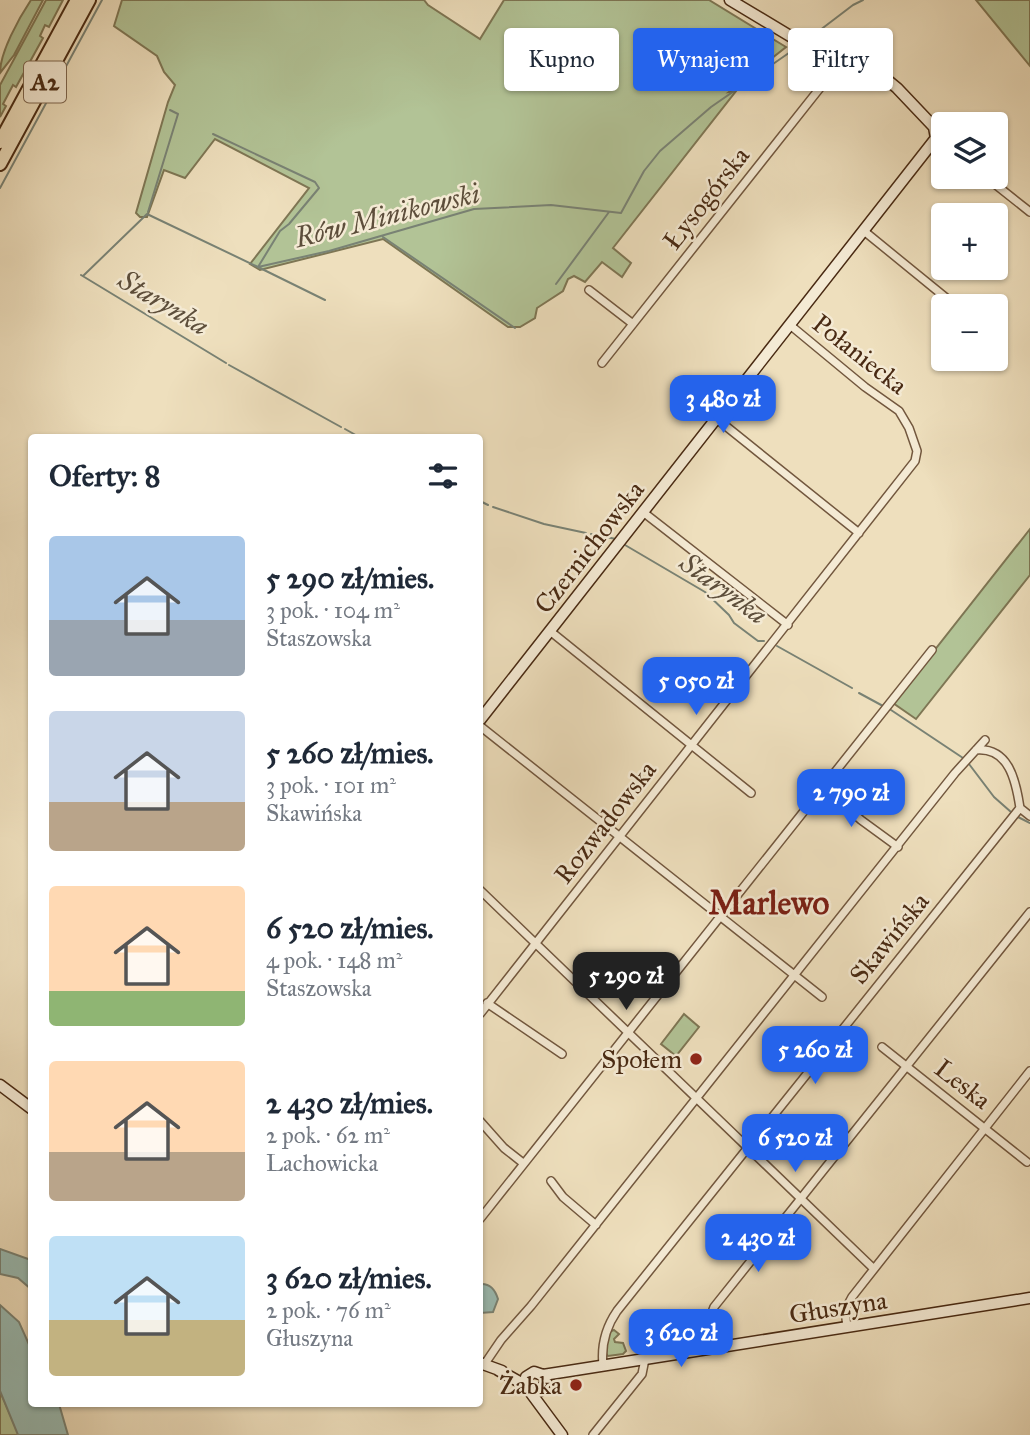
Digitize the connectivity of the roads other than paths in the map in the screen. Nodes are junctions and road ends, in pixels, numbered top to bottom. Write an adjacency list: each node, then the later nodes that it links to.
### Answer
1 (77, 0): 8 (highway, A2)
2 (89, 0): 10 (highway, A2)
3 (730, 0): 4 (street)
4 (788, 35)
5 (893, 84): 7 (street)
6 (818, 91): 16 (street, Łysogórska)
7 (931, 124)
8 (0, 142)
9 (931, 145): 13 (street, Czernichowska)
10 (0, 164)
11 (1001, 189): 12 (street)
12 (1030, 212)
13 (864, 231): 15 (street); 17 (street, Czernichowska)
14 (589, 290): 16 (street)
15 (941, 294)
16 (633, 324): 18 (street, Łysogórska)
17 (790, 325): 19 (street, Połaniecka); 20 (street, Czernichowska)
18 (602, 363)
19 (904, 417): 22 (street, Rozwadowska)
20 (717, 419): 21 (street, Czernichowska); 22 (street)
21 (643, 512): 23 (street); 24 (street, Czernichowska)
22 (859, 533): 23 (street, Rozwadowska)
23 (788, 625): 29 (street, Rozwadowska)
24 (550, 631): 26 (street, Czernichowska); 29 (street)
25 (932, 650): 31 (street)
26 (483, 716)
27 (483, 728): 35 (street)
28 (985, 740): 30 (street)
29 (692, 745): 32 (street); 35 (street, Rozwadowska)
30 (976, 750): 33 (street); 36 (street)
31 (824, 787): 36 (street); 39 (street)
32 (751, 793)
33 (1020, 808): 34 (street); 55 (street, Skawińska)
34 (1030, 816)
35 (619, 837): 39 (street); 40 (street, Rozwadowska)
36 (898, 847): 41 (street)
37 (483, 893): 40 (street)
38 (1030, 912): 48 (street)
39 (721, 917): 41 (street); 45 (street)
40 (535, 944): 43 (street, Rozwadowska); 45 (street)
41 (795, 977): 42 (street); 51 (street)
42 (822, 998)
43 (487, 1003): 44 (street, Rozwadowska); 47 (street)
44 (483, 1009)
45 (628, 1033): 51 (street); 57 (street)
46 (882, 1047): 48 (street, Leska)
47 (562, 1054)
48 (906, 1066): 54 (street, Leska); 59 (street)
49 (1030, 1071): 54 (street)
50 (0, 1085): 52 (street)
51 (697, 1100): 55 (street); 61 (street)
52 (28, 1106)
53 (483, 1124): 57 (street)
54 (985, 1129): 56 (street, Leska); 62 (street)
55 (748, 1148): 59 (street); 69 (street, Skawińska)
56 (1027, 1162)
57 (523, 1163): 60 (street)
58 (551, 1181): 61 (street)
59 (800, 1199): 62 (street); 65 (street)
60 (483, 1215)
61 (596, 1225): 67 (street)
62 (874, 1269): 64 (street)
63 (1030, 1298): 64 (street, Głuszyna)
64 (847, 1327): 65 (street, Głuszyna)
65 (711, 1348): 66 (street, Głuszyna)
66 (645, 1359): 69 (street, Głuszyna); 72 (street)
67 (483, 1363)
68 (483, 1364): 70 (street)
69 (603, 1365): 70 (street, Głuszyna)
70 (535, 1384): 71 (street)
71 (562, 1435)
72 (593, 1435)

